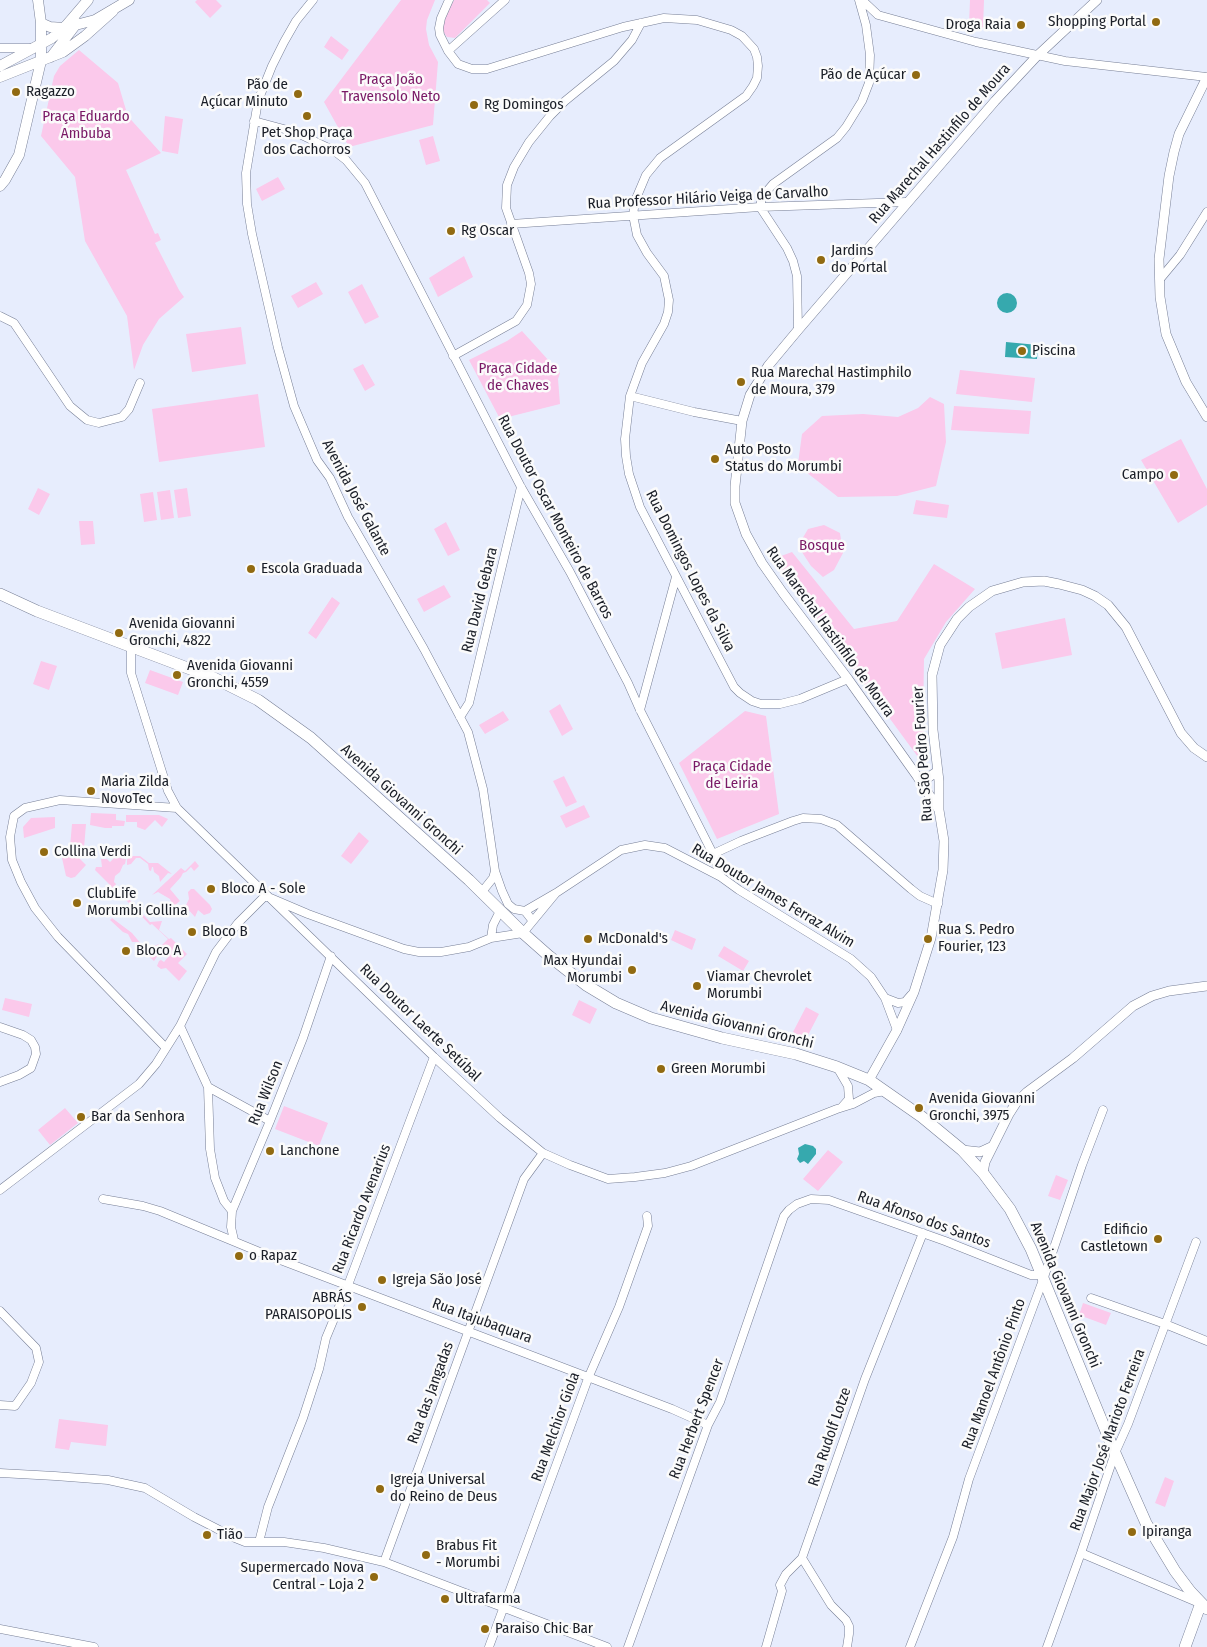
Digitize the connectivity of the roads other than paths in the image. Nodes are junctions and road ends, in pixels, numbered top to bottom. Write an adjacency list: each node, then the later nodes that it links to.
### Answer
1 (37, 0): 10 (main road); 14 (main road)
2 (129, 0): 9 (main road)
3 (313, 0): 25 (street, Avenida José Galante)
4 (449, 0): 16 (street, Rua Domingos Lopes da Silva)
5 (505, 0): 16 (street)
6 (860, 0): 17 (street); 28 (street)
7 (1097, 0): 17 (street, Rua Marechal Hastinfilo de Moura)
8 (86, 3): 12 (main road); 13 (main road)
9 (113, 10): 12 (main road); 19 (main road)
10 (41, 23): 13 (main road); 14 (main road)
11 (641, 23): 16 (street, Rua Domingos Lopes da Silva); 30 (street, Rua Domingos Lopes da Silva); 31 (street)
12 (77, 24): 13 (main road); 19 (main road)
13 (64, 28): 14 (main road)
14 (38, 46): 15 (street); 18 (main road); 19 (main road)
15 (0, 49): 18 (street)
16 (448, 51)
17 (1037, 56): 23 (street); 27 (street, Rua Marechal Hastinfilo de Moura)
18 (13, 60): 20 (main road); 21 (main road)
19 (42, 61): 21 (main road); 24 (main road); 24 (main road)
20 (0, 66)
21 (20, 70): 22 (main road); 24 (main road)
22 (0, 77)
23 (1207, 77): 32 (street)
24 (35, 81): 26 (main road)
25 (254, 121): 35 (street, Rua Doutor Oscar Monteiro de Barros); 46 (street, Avenida José Galante)
26 (0, 186)
27 (906, 202): 28 (street, Rua Professor Hilário Veiga de Carvalho); 34 (street, Rua Marechal Hastinfilo de Moura)
28 (760, 207): 30 (street, Rua Professor Hilário Veiga de Carvalho); 34 (street)
29 (1207, 212): 32 (street)
30 (633, 215): 31 (street, Rua Professor Hilário Veiga de Carvalho); 37 (street, Rua Domingos Lopes da Silva)
31 (511, 224): 35 (street)
32 (1160, 280): 38 (street)
33 (0, 316): 36 (street)
34 (798, 330): 39 (street, Rua Marechal Hastinfilo de Moura)
35 (453, 356): 40 (street, Rua Doutor Oscar Monteiro de Barros)
36 (140, 383)
37 (630, 396): 39 (street); 41 (street, Rua Domingos Lopes da Silva)
38 (1207, 417)
39 (742, 421): 44 (street, Rua Marechal Hastinfilo de Moura)
40 (521, 487): 45 (street, Rua Doutor Oscar Monteiro de Barros); 46 (street, Rua David Gebara)
41 (676, 577): 44 (street, Rua Domingos Lopes da Silva); 45 (street)
42 (0, 594): 43 (main road, Avenida Giovanni Gronchi)
43 (131, 647): 50 (street, Rua Doutor Laerte Setúbal); 55 (main road, Avenida Giovanni Gronchi)
44 (848, 679): 49 (street, Rua Marechal Hastinfilo de Moura)
45 (640, 710): 52 (street, Rua Doutor Oscar Monteiro de Barros)
46 (460, 717): 53 (street, Avenida José Galante)
47 (1207, 757): 48 (street, Rua São Pedro Fourier)
48 (938, 771): 49 (street); 51 (street, Rua São Pedro Fourier)
49 (917, 776): 51 (street, Rua Marechal Hastinfilo de Moura)
50 (177, 808): 57 (street, Rua Doutor Laerte Setúbal); 71 (street)
51 (939, 810): 58 (street, Rua São Pedro Fourier)
52 (713, 854): 54 (street, Rua Doutor Oscar Monteiro de Barros); 58 (street)
53 (495, 871): 55 (street); 60 (street, Avenida José Galante)
54 (720, 877): 56 (street, Rua Doutor James Ferraz Alvim); 67 (street, Rua Doutor James Ferraz Alvim)
55 (481, 893): 59 (main road, Avenida Giovanni Gronchi)
56 (556, 893): 60 (street, Rua Doutor James Ferraz Alvim); 61 (street, Rua Doutor James Ferraz Alvim)
57 (268, 897): 63 (street); 64 (street, Rua Doutor Laerte Setúbal); 68 (street)
58 (938, 904): 66 (street, Rua São Pedro Fourier)
59 (500, 911): 62 (main road, Avenida Giovanni Gronchi); 63 (street)
60 (525, 911): 61 (street, Avenida José Galante)
61 (532, 920): 62 (street)
62 (523, 933): 63 (street); 73 (main road, Avenida Giovanni Gronchi)
63 (491, 938)
64 (331, 956): 72 (street, Rua Doutor Laerte Setúbal); 80 (street, Rua Wilson)
65 (1207, 986): 81 (street)
66 (914, 992): 67 (street); 70 (street, Rua São Pedro Fourier)
67 (885, 998): 70 (street, Rua Doutor James Ferraz Alvim)
68 (180, 1026): 71 (street); 76 (street)
69 (0, 1027): 75 (street)
70 (897, 1030): 74 (street, Rua São Pedro Fourier)
71 (165, 1047): 85 (street)
72 (434, 1057): 83 (street, Rua Doutor Laerte Setúbal); 94 (street, Rua Ricardo Avenarius)
73 (838, 1067): 74 (main road, Avenida Giovanni Gronchi); 78 (street)
74 (868, 1080): 77 (main road, Avenida Giovanni Gronchi)
75 (0, 1082)
76 (208, 1087): 80 (street); 88 (street)
77 (885, 1091): 78 (street, Rua Doutor Laerte Setúbal); 82 (main road, Avenida Giovanni Gronchi)
78 (839, 1108): 83 (street, Rua Doutor Laerte Setúbal)
79 (1103, 1110): 93 (street, Rua Manoel Antônio Pinto)
80 (270, 1120): 88 (street, Rua Wilson)
81 (992, 1146): 82 (street); 84 (street)
82 (962, 1150): 84 (main road, Avenida Giovanni Gronchi)
83 (543, 1153): 98 (street, Rua das Jangadas)
84 (982, 1173): 93 (main road, Avenida Giovanni Gronchi)
85 (0, 1190)
86 (103, 1200): 91 (street, Rua Itajubaquara)
87 (796, 1204): 90 (street, Rua Afonso dos Santos); 102 (street, Rua Herbert Spencer)
88 (232, 1210): 91 (street, Rua Wilson)
89 (646, 1216): 100 (street, Rua Melchior Giola)
90 (923, 1233): 93 (street, Rua Afonso dos Santos); 107 (street, Rua Rudolf Lotze)
91 (234, 1240): 94 (street, Rua Itajubaquara)
92 (1196, 1242): 97 (street, Rua Major José Marioto Ferreira)
93 (1042, 1277): 103 (main road, Avenida Giovanni Gronchi); 118 (street, Rua Manoel Antônio Pinto)
94 (348, 1285): 98 (street, Rua Itajubaquara); 105 (street, Rua Ricardo Avenarius)
95 (1091, 1298): 97 (street)
96 (0, 1311): 101 (street)
97 (1165, 1324): 99 (street); 103 (street, Rua Major José Marioto Ferreira)
98 (467, 1331): 100 (street, Rua Itajubaquara); 108 (street, Rua das Jangadas)
99 (1207, 1341)
100 (589, 1376): 102 (street, Rua Itajubaquara); 110 (street, Rua Melchior Giola)
101 (0, 1405)
102 (708, 1425): 115 (street, Rua Herbert Spencer)
103 (1115, 1453): 106 (street, Rua Major José Marioto Ferreira); 109 (main road, Avenida Giovanni Gronchi)
104 (0, 1473): 105 (street)
105 (260, 1542): 108 (street)
106 (1082, 1553): 109 (street); 119 (street, Rua Major José Marioto Ferreira)
107 (802, 1558): 116 (street, Rua Rudolf Lotze); 117 (street)
108 (384, 1562): 110 (street)
109 (1205, 1606): 120 (main road)
110 (504, 1608): 113 (street, Rua Melchior Giola); 114 (street)
111 (0, 1629): 112 (street)
112 (94, 1647)
113 (489, 1647)
114 (607, 1647)
115 (628, 1647)
116 (766, 1647)
117 (847, 1647)
118 (910, 1647)
119 (1047, 1647)
120 (1186, 1647)

